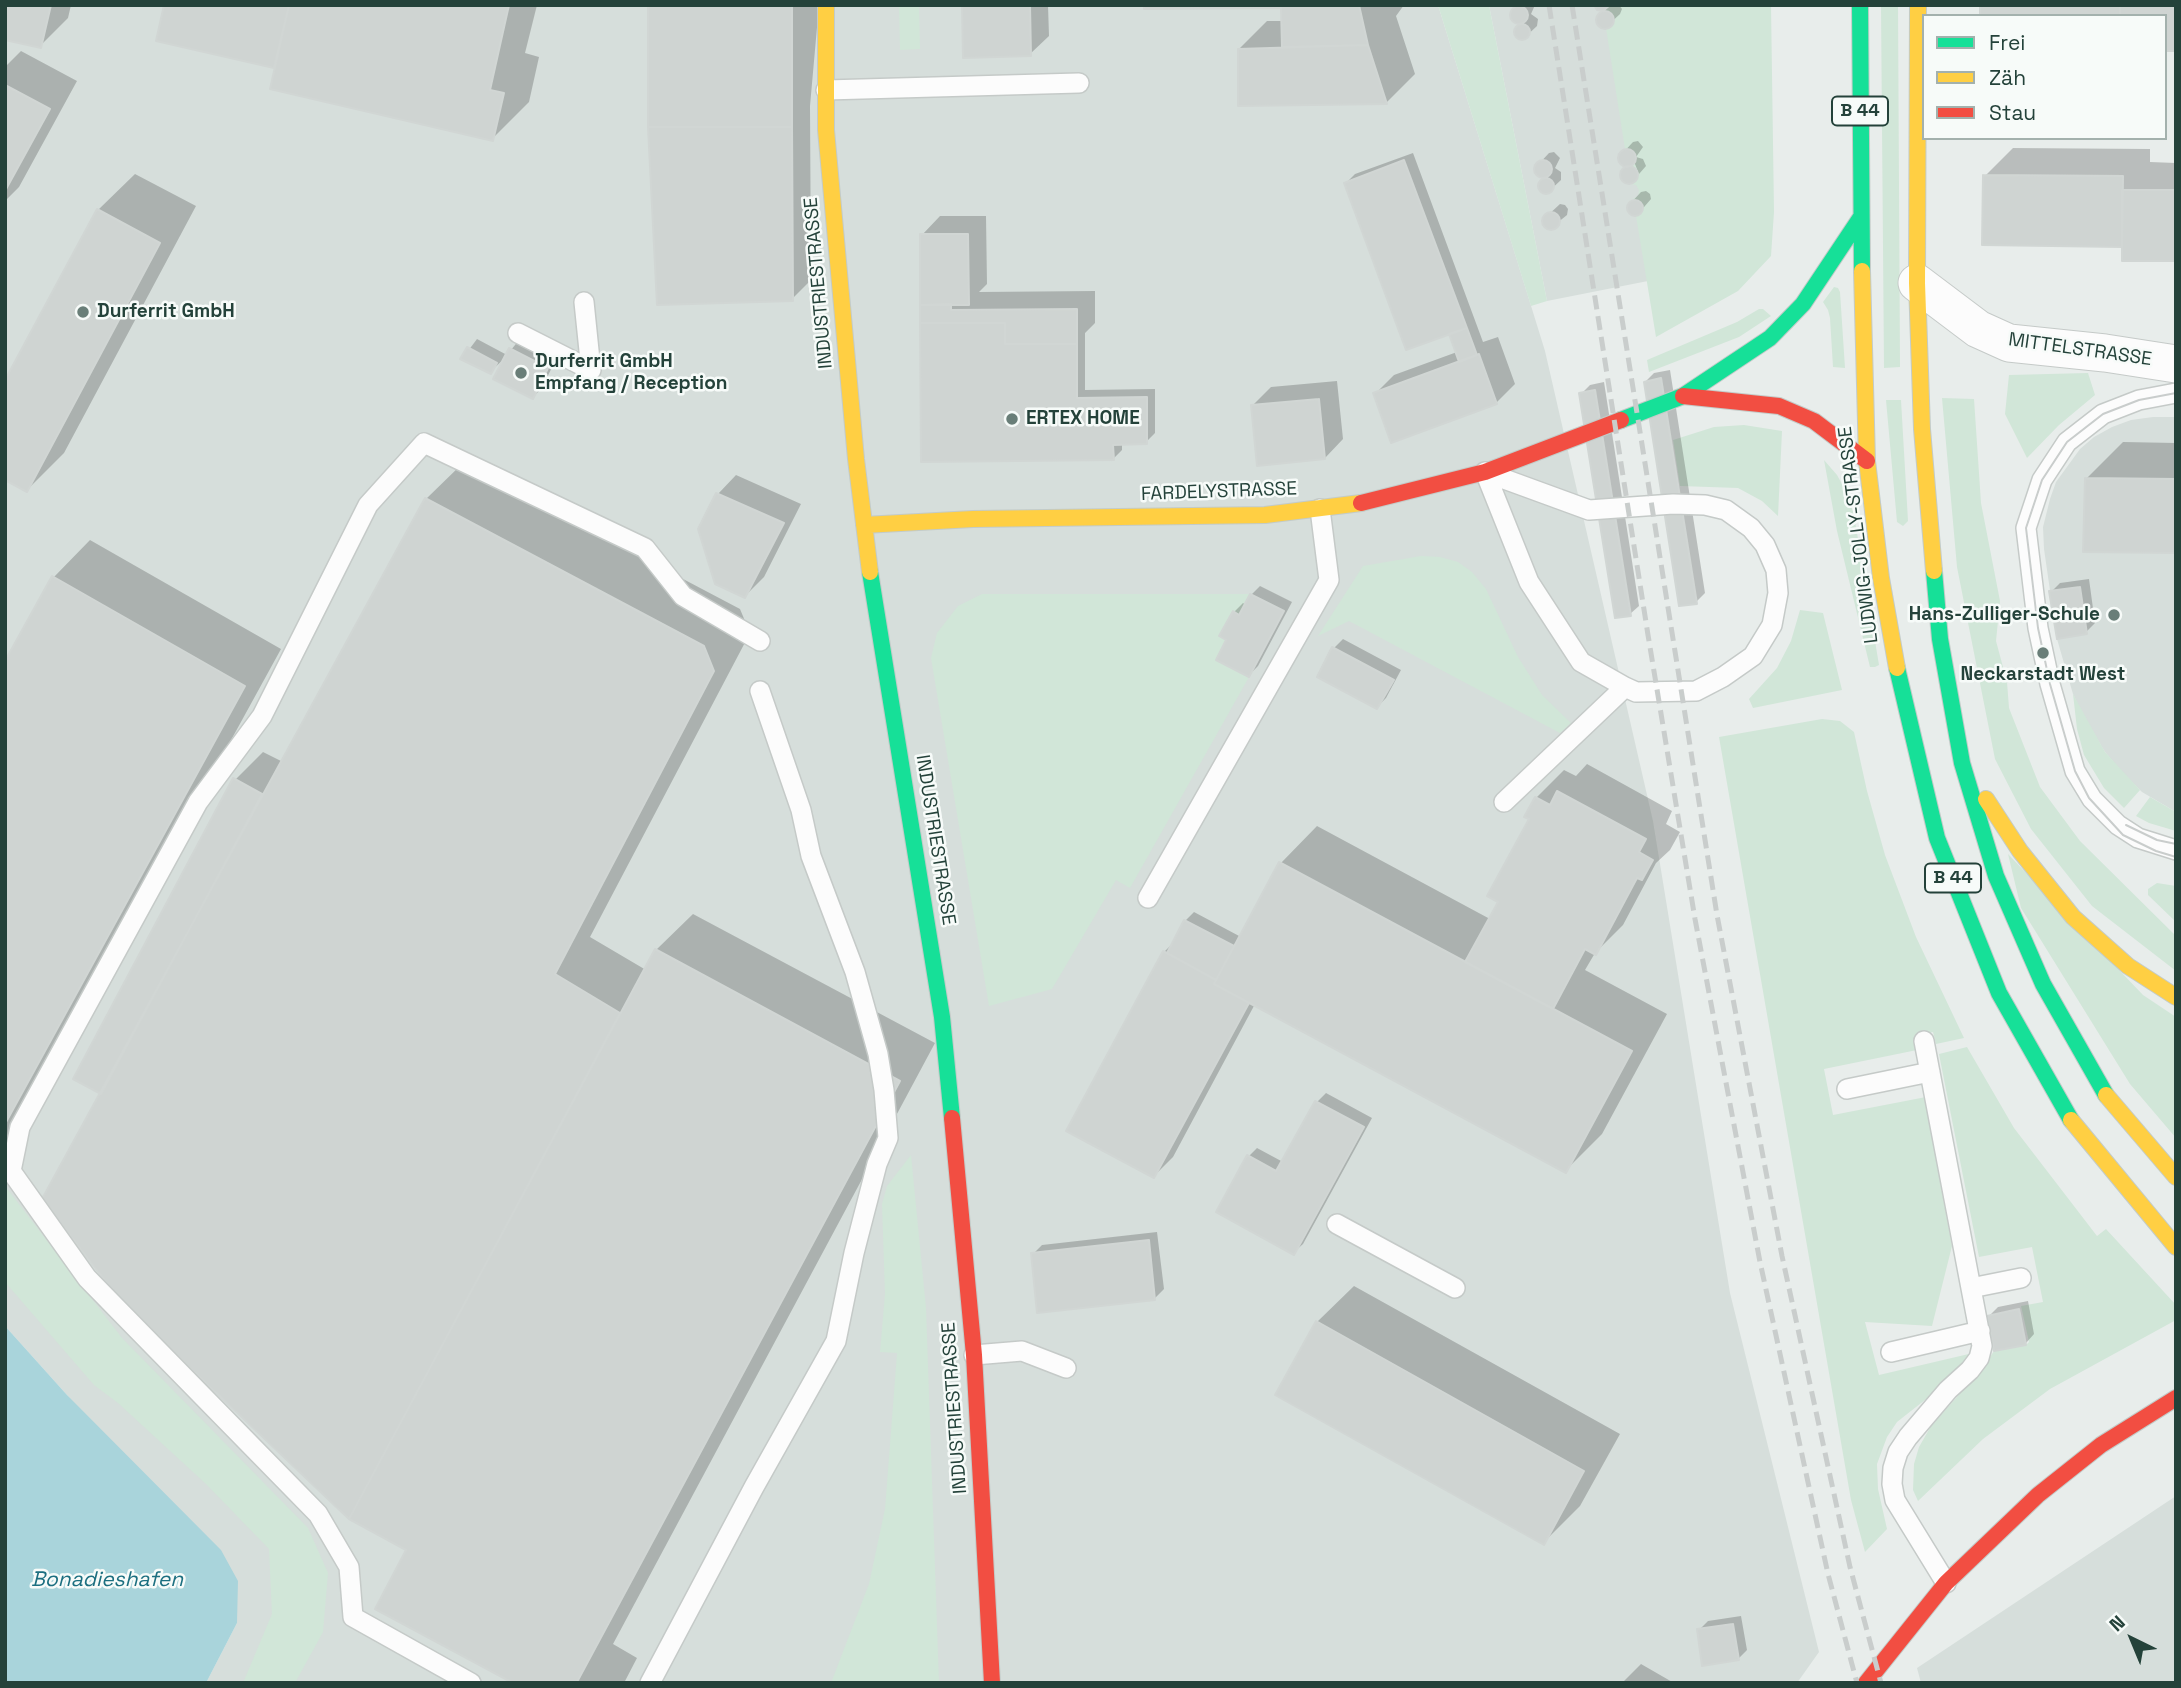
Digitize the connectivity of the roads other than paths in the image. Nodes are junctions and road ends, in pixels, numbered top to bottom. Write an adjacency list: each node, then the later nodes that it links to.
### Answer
1 (826, 5): 5 (street, INDUSTRIESTRASSE)
2 (1860, 5): 6 (street, LUDWIG-JOLLY-STRASSE / B 44)
3 (1917, 5): 7 (street, B 44)
4 (1079, 83): 5 (lane)
5 (826, 90): 16 (street, INDUSTRIESTRASSE)
6 (1861, 217): 12 (street, FARDELYSTRASSE); 13 (street, LUDWIG-JOLLY-STRASSE / B 44)
7 (1917, 283): 10 (street, MITTELSTRASSE); 20 (street, B 44)
8 (584, 302): 9 (lane)
9 (519, 333)
10 (2176, 364)
11 (2176, 393): 22 (lane)
12 (1683, 396): 13 (street, FARDELYSTRASSE); 14 (street, FARDELYSTRASSE)
13 (1867, 461): 30 (street, LUDWIG-JOLLY-STRASSE / B 44)
14 (1485, 472): 15 (street, FARDELYSTRASSE); 18 (lane); 18 (lane)
15 (1320, 509): 16 (street, FARDELYSTRASSE); 23 (lane)
16 (864, 525): 36 (street, INDUSTRIESTRASSE)
17 (760, 641): 40 (lane)
18 (1625, 687): 21 (lane)
19 (760, 691): 41 (lane)
20 (1962, 762): 24 (street); 28 (street, B 44)
21 (1504, 802)
22 (2176, 850)
23 (1148, 898)
24 (2176, 997)
25 (1924, 1041): 26 (lane)
26 (1930, 1072): 27 (lane); 33 (lane)
27 (1847, 1089)
28 (2176, 1177)
29 (1337, 1224): 32 (lane)
30 (2173, 1244)
31 (2021, 1278): 33 (lane)
32 (1455, 1288)
33 (1971, 1288): 34 (lane)
34 (1980, 1331): 35 (lane); 39 (lane)
35 (1891, 1352)
36 (974, 1355): 37 (lane); 42 (street, INDUSTRIESTRASSE)
37 (1066, 1368)
38 (2176, 1398): 39 (street)
39 (1946, 1583): 43 (street)
40 (471, 1683)
41 (650, 1683)
42 (992, 1683)
43 (1866, 1683)

